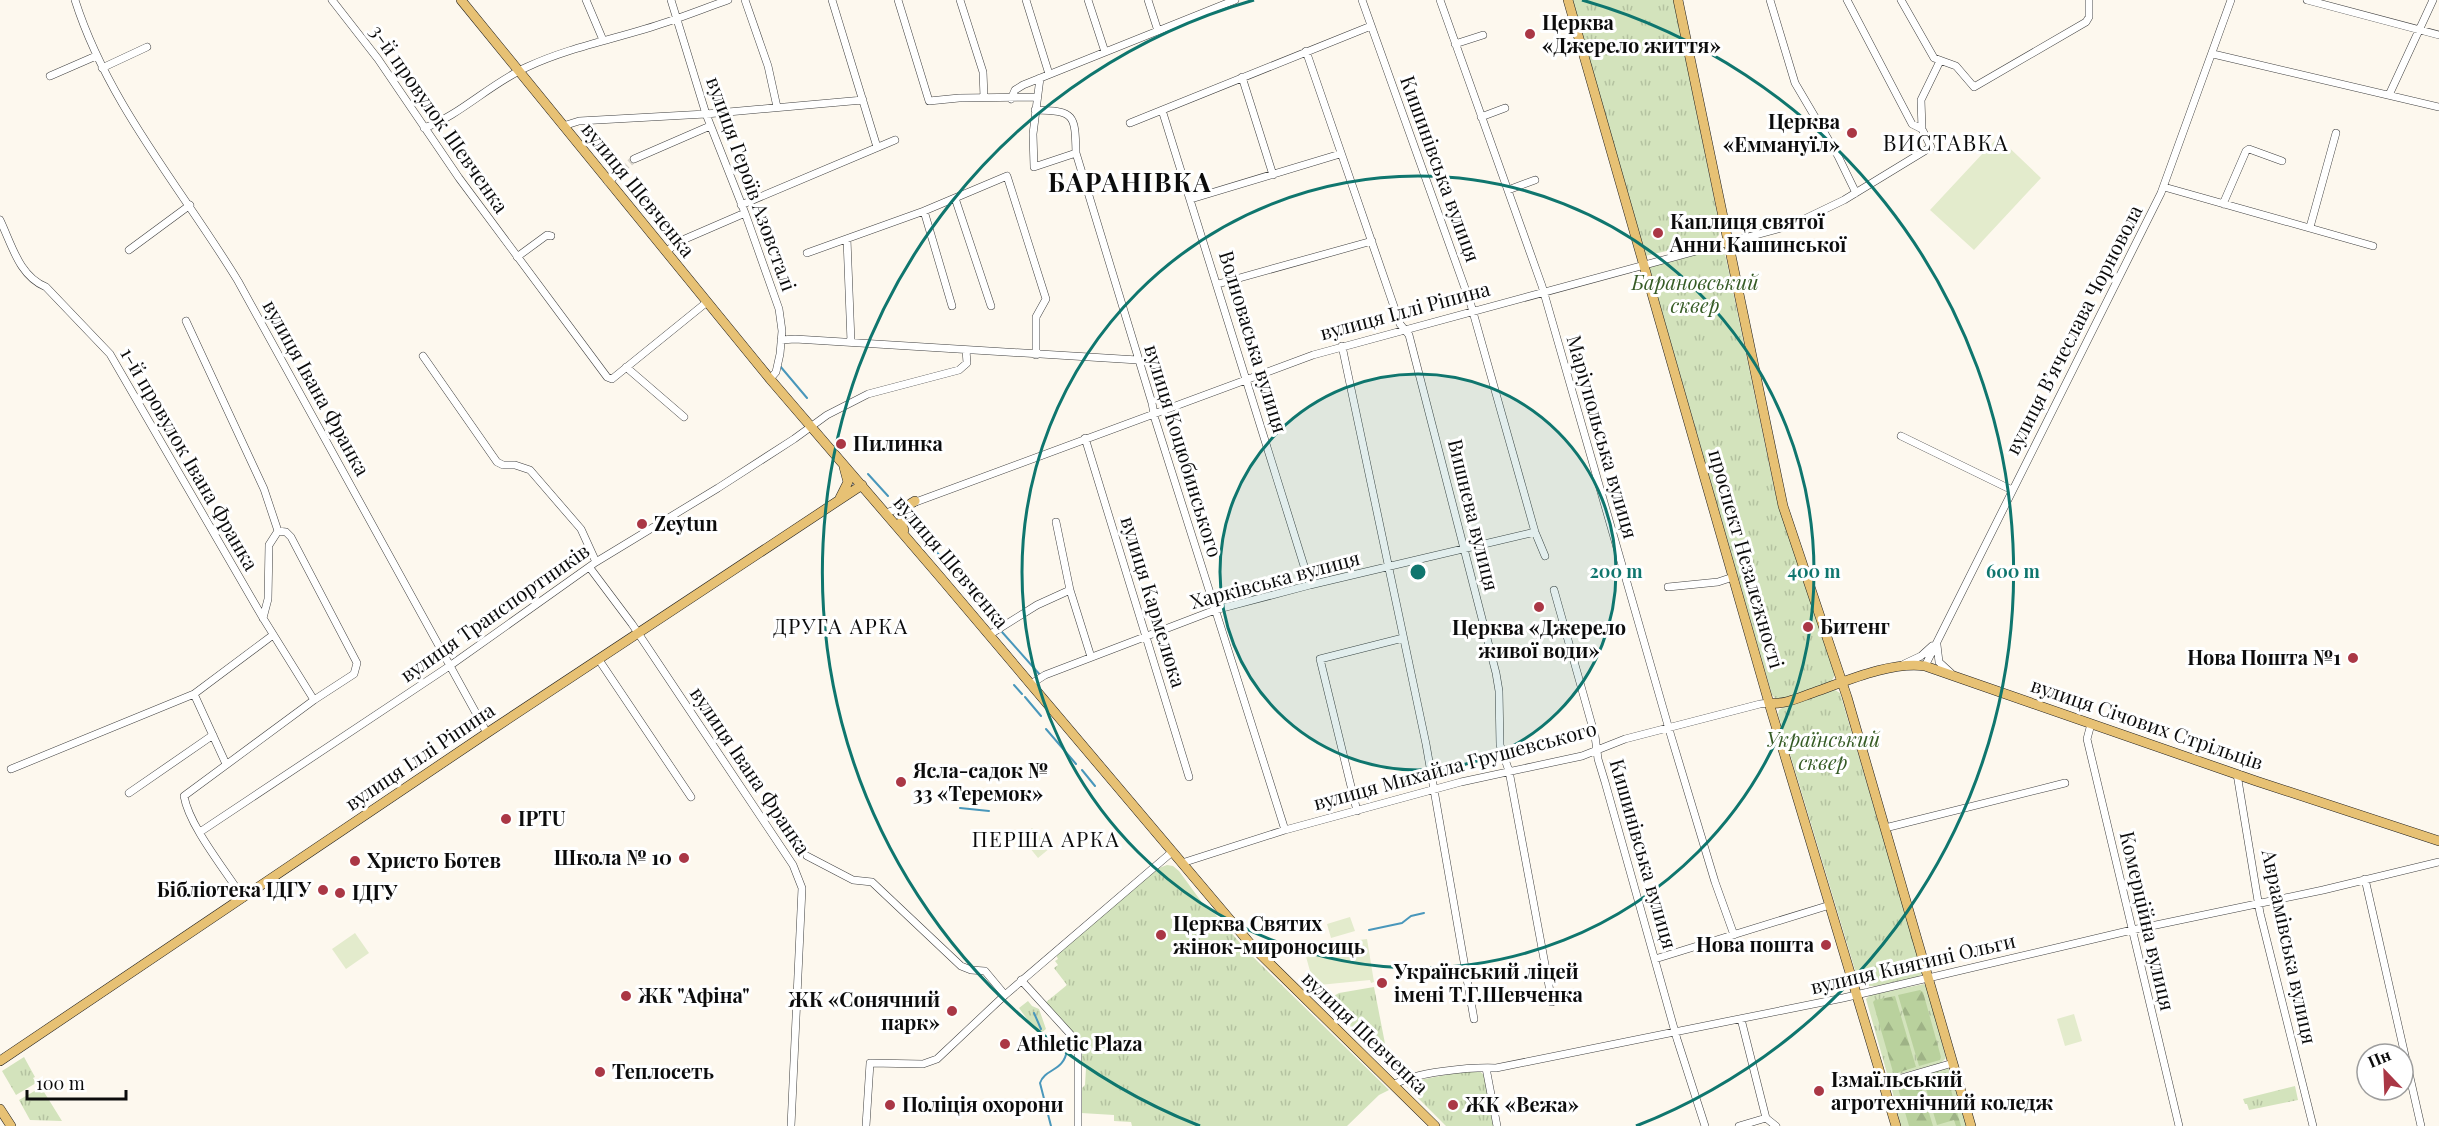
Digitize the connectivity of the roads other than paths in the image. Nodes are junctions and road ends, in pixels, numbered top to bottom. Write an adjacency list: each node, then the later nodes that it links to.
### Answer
1 (75, 0): 39 (street, вулиця Івана Франка)
2 (332, 0): 62 (street, 3-й провулок Шевченка)
3 (461, 0): 42 (main road, вулиця Шевченка)
4 (585, 0): 33 (street)
5 (671, 0): 27 (street, вулиця Героїв Азовсталі)
6 (728, 0): 27 (street)
7 (745, 0): 52 (street)
8 (832, 0): 51 (street)
9 (897, 0): 48 (street)
10 (960, 0): 48 (street)
11 (1026, 0): 43 (street)
12 (1088, 0): 37 (street)
13 (1148, 0): 30 (street)
14 (1235, 0): 26 (street)
15 (1362, 0): 28 (street, Кишинівська вулиця)
16 (1440, 0): 34 (street, Маріупольська вулиця)
17 (1568, 0): 96 (main road, проспект Незалежності)
18 (1678, 0): 90 (main road)
19 (1770, 0): 77 (street)
20 (1848, 0): 63 (street)
21 (1901, 0): 40 (street)
22 (2089, 0): 40 (street)
23 (2231, 0): 38 (street, вулиця Вʼячеслава Чорновола)
24 (2307, 0): 29 (street)
25 (2433, 0): 29 (street)
26 (1215, 4): 30 (street)
27 (677, 18): 33 (street); 57 (street, вулиця Героїв Азовсталі)
28 (1371, 26): 36 (street); 102 (street, Кишинівська вулиця)
29 (2419, 30): 32 (street); 47 (street)
30 (1158, 31): 37 (street)
31 (1483, 35): 34 (street)
32 (2439, 35)
33 (603, 40): 42 (street)
34 (1455, 44): 58 (street, Маріупольська вулиця)
35 (147, 47): 41 (street)
36 (1306, 51): 45 (street); 68 (street, Вишнева вулиця)
37 (1105, 52): 43 (street)
38 (2212, 54): 47 (street); 75 (street, вулиця Вʼячеслава Чорновола)
39 (96, 56): 41 (street, вулиця Івана Франка); 44 (street)
40 (1940, 61): 63 (street)
41 (102, 68): 81 (street, вулиця Івана Франка)
42 (518, 71): 60 (main road, вулиця Шевченка); 62 (street)
43 (1049, 74): 46 (street)
44 (50, 76)
45 (1242, 77): 56 (street); 72 (street)
46 (1040, 78): 49 (street); 50 (street)
47 (2389, 95): 53 (street)
48 (984, 97): 50 (street)
49 (1037, 97): 50 (street); 55 (street)
50 (1011, 99)
51 (862, 100): 52 (street); 66 (street)
52 (777, 107): 57 (street)
53 (2439, 107)
54 (1505, 108): 58 (street)
55 (1035, 110): 67 (street, вулиця Коцюбинського); 67 (street)
56 (1162, 110): 59 (street); 79 (street, Волноваська вулиця)
57 (706, 114): 60 (street); 61 (street, вулиця Героїв Азовсталі)
58 (1481, 117): 76 (street, Маріупольська вулиця)
59 (1130, 123)
60 (563, 126): 74 (main road, вулиця Шевченка)
61 (710, 126): 69 (street); 82 (street, вулиця Героїв Азовсталі)
62 (424, 128): 95 (street, 3-й провулок Шевченка)
63 (1922, 129): 77 (street, вулиця Іллі Ріпина)
64 (2336, 134): 86 (street)
65 (895, 140): 66 (street)
66 (877, 147): 82 (street)
67 (1076, 153): 111 (street, вулиця Коцюбинського)
68 (1340, 154): 72 (street); 89 (street, Вишнева вулиця)
69 (634, 159)
70 (2282, 161): 80 (street)
71 (622, 170): 74 (street)
72 (1273, 175): 79 (street)
73 (1535, 180): 76 (street)
74 (608, 182): 93 (main road, вулиця Шевченка)
75 (2164, 187): 80 (street); 122 (street, вулиця Вʼячеслава Чорновола)
76 (1508, 190): 98 (street, Маріупольська вулиця)
77 (1856, 193): 90 (street, вулиця Іллі Ріпина)
78 (955, 198): 83 (street); 101 (street); 109 (street)
79 (1191, 199): 97 (street, Волноваська вулиця)
80 (2223, 204): 86 (street)
81 (190, 205): 92 (street); 150 (street, вулиця Івана Франка)
82 (741, 205): 84 (street, вулиця Героїв Азовсталі)
83 (924, 211): 88 (street); 100 (street)
84 (745, 213): 93 (street); 105 (street, вулиця Героїв Азовсталі)
85 (0, 221): 141 (street, 1-й провулок Івана Франка)
86 (2310, 227): 91 (street)
87 (551, 236): 95 (street)
88 (847, 239): 94 (street); 106 (street)
89 (1372, 241): 97 (street); 104 (street, Вишнева вулиця)
90 (1727, 242): 96 (street, вулиця Іллі Ріпина); 154 (main road)
91 (2373, 246)
92 (129, 250)
93 (666, 252): 99 (main road, вулиця Шевченка)
94 (807, 253)
95 (518, 257): 112 (street, 3-й провулок Шевченка)
96 (1643, 266): 98 (street, вулиця Іллі Ріпина); 135 (main road, проспект Незалежності)
97 (1218, 284): 114 (street, Волноваська вулиця)
98 (1544, 293): 102 (street, вулиця Іллі Ріпина); 160 (street, Маріупольська вулиця)
99 (707, 302): 112 (street, 3-й провулок Шевченка); 113 (main road, вулиця Шевченка)
100 (952, 306)
101 (991, 306)
102 (1473, 311): 104 (street, вулиця Іллі Ріпина); 128 (street, Кишинівська вулиця)
103 (186, 321): 127 (street)
104 (1405, 330): 107 (street, вулиця Іллі Ріпина); 130 (street, Вишнева вулиця)
105 (781, 340): 106 (street); 113 (street, вулиця Героїв Азовсталі)
106 (851, 342): 108 (street)
107 (1342, 346): 114 (street, вулиця Іллі Ріпина); 133 (street)
108 (966, 350): 109 (street); 117 (street, вулиця Транспортників)
109 (1036, 355): 111 (street)
110 (423, 356): 132 (street)
111 (1138, 360): 115 (street, вулиця Коцюбинського)
112 (626, 367): 116 (street)
113 (770, 379): 117 (main road, вулиця Шевченка)
114 (1246, 379): 115 (street, вулиця Іллі Ріпина); 136 (street, Волноваська вулиця)
115 (1154, 412): 119 (street, вулиця Іллі Ріпина); 140 (street, вулиця Коцюбинського)
116 (684, 417)
117 (811, 427): 120 (main road, вулиця Шевченка); 132 (street, вулиця Транспортників)
118 (1901, 436): 122 (street)
119 (1085, 438): 123 (street, вулиця Іллі Ріпина); 145 (street, вулиця Кармелюка)
120 (840, 459): 121 (main road, вулиця Шевченка); 124 (main road)
121 (862, 485): 124 (main road, вулиця Іллі Ріпина); 125 (main road, вулиця Шевченка)
122 (2013, 490): 147 (street, вулиця Вʼячеслава Чорновола)
123 (915, 501): 125 (street, вулиця Іллі Ріпина); 129 (main road)
124 (833, 505): 143 (main road, вулиця Іллі Ріпина)
125 (886, 513): 129 (main road, вулиця Шевченка)
126 (1056, 522): 138 (street)
127 (278, 531): 141 (street); 157 (street)
128 (1535, 532): 130 (street, Харківська вулиця); 131 (street, Кишинівська вулиця)
129 (907, 538): 144 (main road, вулиця Шевченка)
130 (1465, 548): 133 (street, Харківська вулиця); 166 (street, Вишнева вулиця)
131 (1545, 556)
132 (596, 562): 134 (street, вулиця Транспортників)
133 (1387, 567): 136 (street, Харківська вулиця); 146 (street)
134 (590, 568): 143 (street, вулиця Івана Франка); 150 (street, вулиця Транспортників)
135 (1733, 577): 137 (street); 158 (main road, проспект Незалежності)
136 (1310, 585): 140 (street, Харківська вулиця)
137 (1668, 587)
138 (1070, 590): 144 (street); 148 (street)
139 (1554, 590): 163 (street, Кишинівська вулиця)
140 (1215, 610): 145 (street, Харківська вулиця); 175 (street, вулиця Коцюбинського)
141 (263, 618): 142 (street, 1-й провулок Івана Франка)
142 (273, 635): 156 (street); 157 (street, 1-й провулок Івана Франка)
143 (639, 635): 149 (main road, вулиця Іллі Ріпина); 206 (street, вулиця Івана Франка)
144 (989, 635): 155 (main road, вулиця Шевченка)
145 (1146, 637): 148 (street, Харківська вулиця); 168 (street, вулиця Кармелюка)
146 (1402, 638): 170 (street); 173 (street)
147 (1938, 640): 151 (street, вулиця Вʼячеслава Чорновола); 152 (street); 153 (street)
148 (1091, 657): 155 (street, Харківська вулиця)
149 (599, 660): 161 (main road, вулиця Іллі Ріпина); 172 (street)
150 (451, 666): 161 (street, вулиця Івана Франка); 176 (street, вулиця Транспортників)
151 (1925, 666): 152 (main road, вулиця Січових Стрільців); 153 (main road, вулиця Січових Стрільців)
152 (1894, 668): 154 (main road, вулиця Січових Стрільців)
153 (1955, 676): 159 (main road, вулиця Січових Стрільців)
154 (1842, 682): 158 (main road, вулиця Михайла Грушевського); 174 (main road)
155 (1031, 684): 178 (main road, вулиця Шевченка)
156 (194, 694): 162 (street); 165 (street)
157 (314, 700): 164 (street)
158 (1769, 703): 160 (street, вулиця Михайла Грушевського); 185 (main road, проспект Незалежності)
159 (2091, 724): 167 (main road, вулиця Січових Стрільців); 186 (street, Комерційна вулиця)
160 (1669, 727): 163 (street, вулиця Михайла Грушевського); 187 (street, Маріупольська вулиця)
161 (487, 733): 183 (main road, вулиця Іллі Ріпина)
162 (213, 735): 164 (street); 171 (street)
163 (1597, 750): 166 (street, вулиця Михайла Грушевського); 188 (street, Кишинівська вулиця)
164 (226, 764): 176 (street)
165 (11, 770)
166 (1509, 771): 170 (street, вулиця Михайла Грушевського); 193 (street, Вишнева вулиця)
167 (2237, 774): 177 (main road, вулиця Січових Стрільців); 184 (street, Авраамівська вулиця)
168 (1189, 777)
169 (2065, 783): 174 (street)
170 (1433, 790): 173 (street, вулиця Михайла Грушевського); 194 (street)
171 (129, 793)
172 (691, 797)
173 (1357, 811): 175 (street, вулиця Михайла Грушевського)
174 (1885, 828): 189 (main road)
175 (1285, 830): 181 (street, вулиця Михайла Грушевського)
176 (200, 832): 183 (street)
177 (2438, 842)
178 (1172, 852): 181 (main road, вулиця Шевченка); 190 (street)
179 (807, 856): 192 (street)
180 (2439, 862): 182 (street, вулиця Княгині Ольги)
181 (1182, 863): 201 (main road, вулиця Шевченка)
182 (2365, 879): 184 (street, вулиця Княгині Ольги); 218 (street)
183 (243, 898): 197 (main road, вулиця Іллі Ріпина)
184 (2259, 904): 186 (street, вулиця Княгині Ольги); 217 (street, Авраамівська вулиця)
185 (1830, 905): 187 (street); 191 (main road, проспект Незалежності)
186 (2132, 930): 189 (street, вулиця Княгині Ольги); 216 (street, Комерційна вулиця)
187 (1734, 935): 188 (street)
188 (1655, 959): 196 (street, Кишинівська вулиця)
189 (1929, 977): 191 (street, вулиця Княгині Ольги); 198 (main road)
190 (1022, 980): 192 (street); 208 (street)
191 (1857, 994): 195 (street, вулиця Княгині Ольги); 200 (main road, проспект Незалежності)
192 (1005, 995): 207 (street)
193 (1552, 1002)
194 (1474, 1018)
195 (1741, 1019): 196 (street, вулиця Княгині Ольги); 203 (street)
196 (1675, 1032): 199 (street, вулиця Княгині Ольги); 211 (street, Кишинівська вулиця)
197 (0, 1061)
198 (1953, 1063): 200 (street); 215 (main road)
199 (1486, 1068): 201 (street, вулиця Княгині Ольги); 210 (street)
200 (1884, 1083): 214 (main road, проспект Незалежності)
201 (1394, 1085): 209 (main road, вулиця Шевченка)
202 (0, 1109): 204 (street); 205 (main road)
203 (1766, 1118): 212 (street); 213 (street)
204 (0, 1125)
205 (11, 1126)
206 (791, 1126)
207 (866, 1126)
208 (1078, 1126)
209 (1435, 1126)
210 (1497, 1126)
211 (1705, 1126)
212 (1739, 1126)
213 (1776, 1126)
214 (1896, 1126)
215 (1971, 1126)
216 (2179, 1126)
217 (2313, 1126)
218 (2421, 1126)

